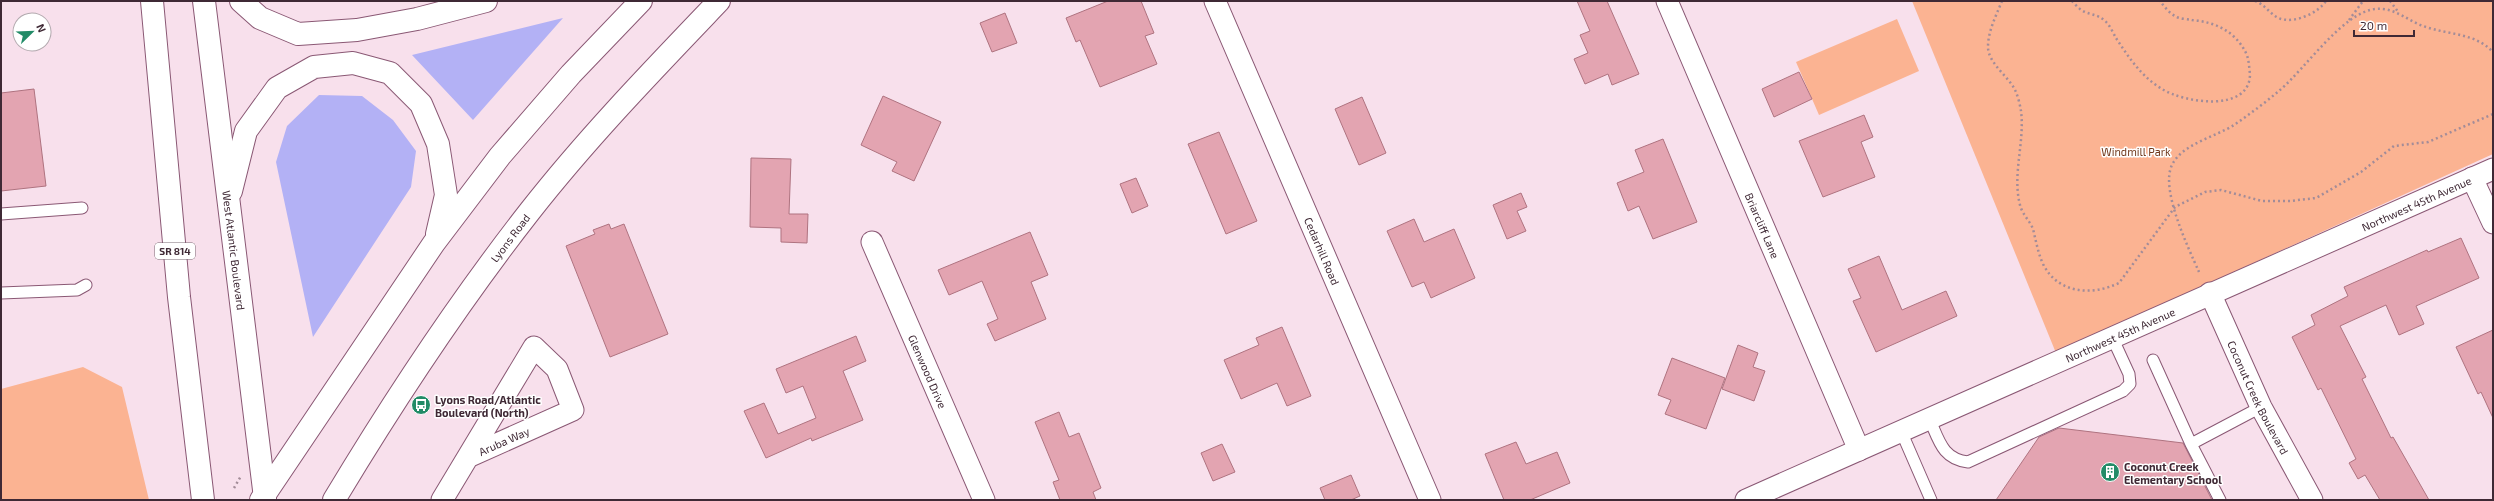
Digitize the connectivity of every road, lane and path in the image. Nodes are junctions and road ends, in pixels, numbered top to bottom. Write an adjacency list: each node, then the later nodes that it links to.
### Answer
1 (152, 1): 45 (main road, SR 814)
2 (204, 1): 22 (main road, West Atlantic Boulevard)
3 (241, 1): 4 (main road)
4 (486, 1)
5 (641, 1): 28 (main road)
6 (719, 1): 46 (main road, Lyons Road)
7 (1215, 1): 49 (street, Cedarhill Road)
8 (1667, 1): 39 (street, Briarcliff Lane)
9 (2002, 1): 23 (path)
10 (2072, 1): 11 (path)
11 (2160, 1)
12 (2255, 1): 13 (path)
13 (2326, 1)
14 (2363, 1): 17 (path)
15 (2390, 1): 16 (path)
16 (2401, 15): 17 (path); 18 (path)
17 (2347, 22): 23 (path)
18 (2493, 52)
19 (2493, 114): 23 (path)
20 (2493, 169): 21 (street, Northwest 45th Avenue)
21 (2472, 178): 26 (street); 32 (street, Northwest 45th Avenue)
22 (228, 204): 28 (main road); 44 (main road, West Atlantic Boulevard)
23 (2175, 207): 29 (path)
24 (82, 208): 25 (lane)
25 (1, 214)
26 (2493, 223)
27 (872, 242): 48 (street, Glenwood Drive)
28 (434, 243): 44 (main road)
29 (2198, 272)
30 (86, 285): 31 (lane)
31 (1, 293)
32 (2210, 293): 33 (street, Northwest 45th Avenue); 35 (street, Coconut Creek Boulevard)
33 (2112, 337): 36 (street, Northwest 45th Avenue); 36 (lane)
34 (2153, 360): 38 (lane)
35 (2261, 407): 38 (lane); 53 (street, Coconut Creek Boulevard)
36 (1929, 418): 37 (street, Northwest 45th Avenue)
37 (1901, 431): 39 (street, Northwest 45th Avenue); 51 (lane)
38 (2191, 444): 52 (lane)
39 (1858, 450): 43 (street, Northwest 45th Avenue)
40 (468, 458): 40 (street, Aruba Way); 47 (street, Aruba Way)
41 (244, 472): 42 (path)
42 (234, 488)
43 (1769, 495): 50 (street, Northwest 45th Avenue)
44 (264, 498)
45 (203, 500)
46 (334, 500)
47 (442, 500)
48 (984, 500)
49 (1430, 500)
50 (1746, 500)
51 (1931, 500)
52 (2220, 500)
53 (2312, 500)

